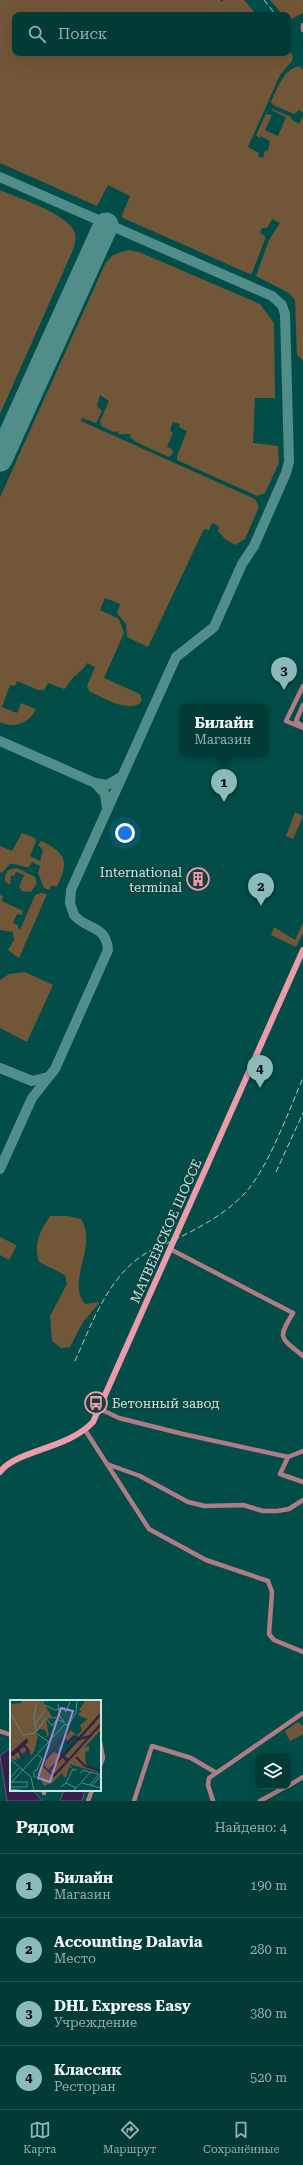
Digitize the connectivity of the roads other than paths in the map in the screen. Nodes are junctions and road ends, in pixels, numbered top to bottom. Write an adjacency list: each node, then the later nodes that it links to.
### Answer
1 (303, 25): 2 (street)
2 (303, 30)
3 (303, 686): 5 (street)
4 (303, 705): 5 (street)
5 (303, 727)
6 (303, 950): 7 (main road, МАТВЕЕВСКОЕ ШОССЕ)
7 (170, 1249): 8 (street); 9 (main road, МАТВЕЕВСКОЕ ШОССЕ)
8 (303, 1356)
9 (100, 1409): 10 (main road, МАТВЕЕВСКОЕ ШОССЕ); 12 (street)
10 (85, 1430): 13 (street); 14 (main road, МАТВЕЕВСКОЕ ШОССЕ)
11 (303, 1451): 12 (street)
12 (288, 1457): 15 (street)
13 (107, 1464): 16 (street); 17 (street)
14 (0, 1472)
15 (303, 1482)
16 (303, 1500)
17 (303, 1652)
18 (303, 1713): 23 (street)
19 (0, 1731): 20 (street)
20 (10, 1735)
21 (101, 1747): 22 (street)
22 (101, 1763)
23 (215, 1772): 30 (street); 31 (street)
24 (301, 1778): 25 (street); 26 (street)
25 (291, 1784)
26 (303, 1785)
27 (282, 1789): 32 (street)
28 (92, 1791): 29 (street)
29 (88, 1801)
30 (134, 1801)
31 (213, 1801)
32 (260, 1801)

